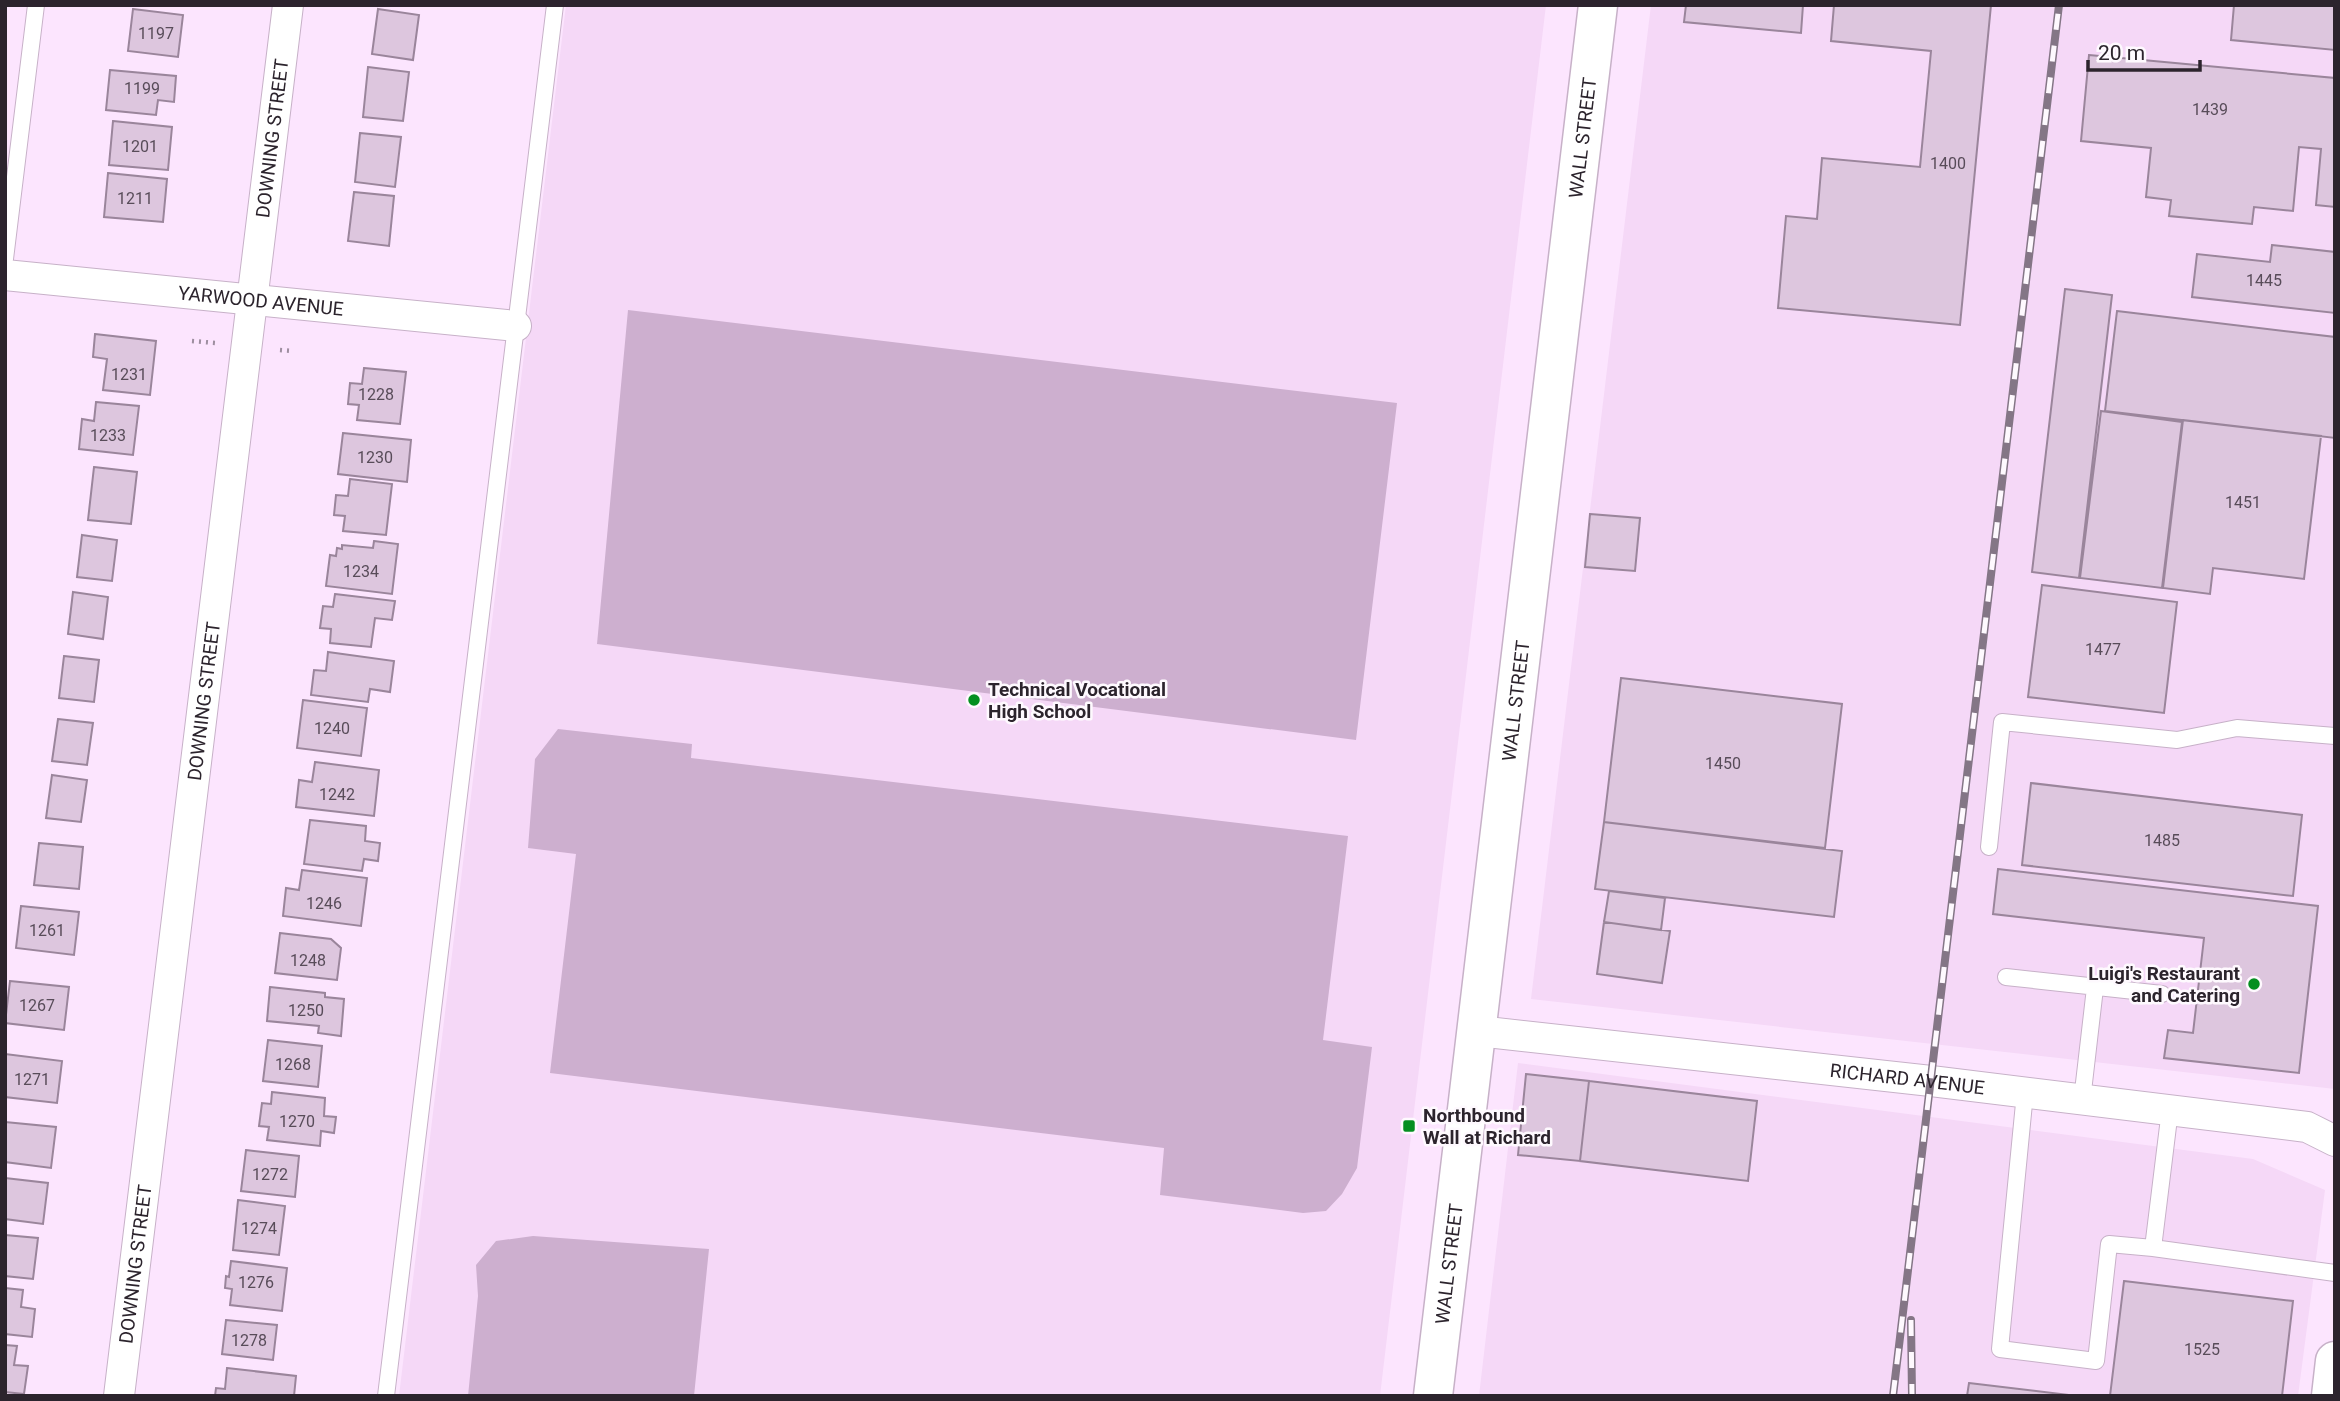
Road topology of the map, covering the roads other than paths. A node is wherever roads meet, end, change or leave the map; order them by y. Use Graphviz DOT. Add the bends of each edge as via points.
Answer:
graph roads {
  1 [pos="36,5"];
  2 [pos="288,5"];
  3 [pos="555,5"];
  4 [pos="1598,5"];
  5 [pos="5,259"];
  6 [pos="5,275"];
  7 [pos="252,301"];
  8 [pos="516,326"];
  9 [pos="2335,736"];
  10 [pos="1989,847"];
  11 [pos="2006,977"];
  12 [pos="2095,988"];
  13 [pos="2162,993"];
  14 [pos="1478,1031"];
  15 [pos="2025,1093"];
  16 [pos="2082,1100"];
  17 [pos="2169,1110"];
  18 [pos="2335,1141"];
  19 [pos="2154,1248"];
  20 [pos="2335,1273"];
  21 [pos="2335,1361"];
  22 [pos="119,1396"];
  23 [pos="386,1396"];
  24 [pos="1433,1396"];
  25 [pos="2331,1396"];
  1 -- 5 [label="lane"];
  2 -- 7 [label="street, DOWNING STREET"];
  3 -- 8 [label="lane"];
  4 -- 14 [label="main road, WALL STREET"];
  6 -- 7 [label="street, YARWOOD AVENUE"];
  7 -- 8 [label="street, YARWOOD AVENUE"];
  7 -- 22 [label="street, DOWNING STREET"];
  8 -- 23 [label="lane"];
  9 -- 10 [label="lane" via="2237,728 2177,740 2002,722"];
  11 -- 12 [label="lane"];
  12 -- 13 [label="lane"];
  12 -- 16 [label="lane"];
  14 -- 15 [label="street, RICHARD AVENUE"];
  14 -- 24 [label="main road, WALL STREET"];
  15 -- 16 [label="street, RICHARD AVENUE"];
  15 -- 19 [label="lane" via="2000,1349 2095,1361 2109,1244"];
  16 -- 17 [label="street, RICHARD AVENUE"];
  17 -- 18 [label="street, RICHARD AVENUE" via="2307,1126"];
  17 -- 19 [label="lane"];
  19 -- 20 [label="lane"];
  21 -- 25 [label="main road"];
}
